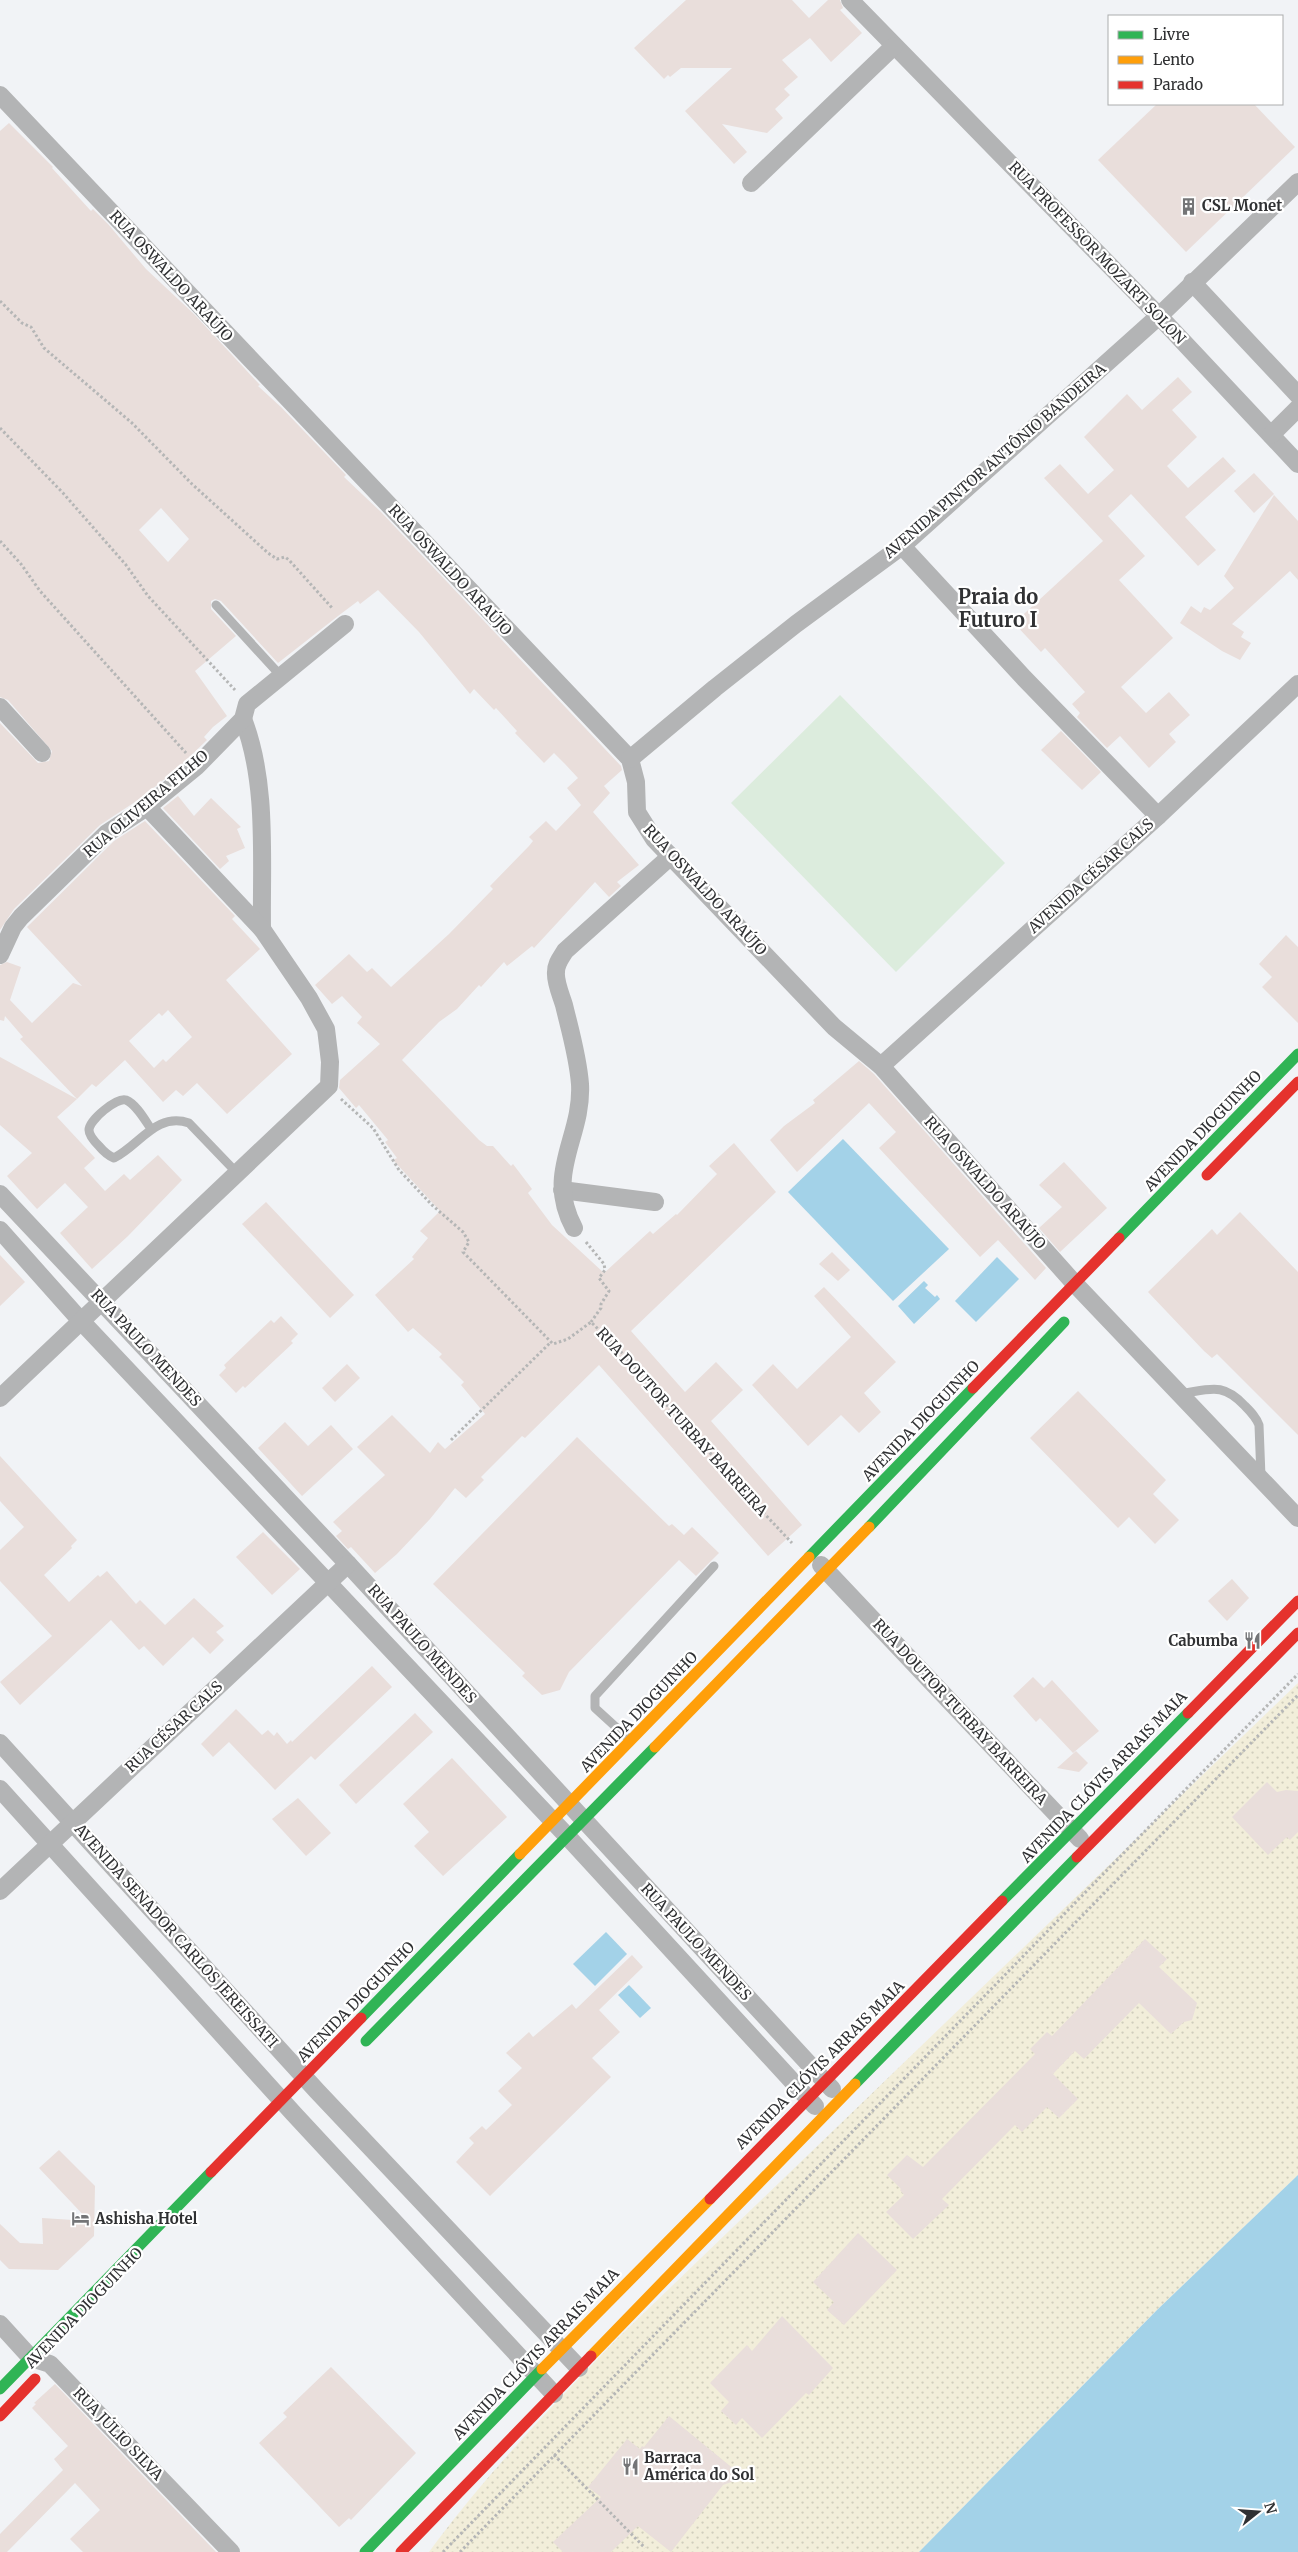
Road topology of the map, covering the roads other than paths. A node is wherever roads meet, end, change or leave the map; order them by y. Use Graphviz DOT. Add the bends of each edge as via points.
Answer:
graph roads {
  1 [pos="850,0"];
  2 [pos="894,46"];
  3 [pos="0,95"];
  4 [pos="1298,182"];
  5 [pos="751,183"];
  6 [pos="1192,282"];
  7 [pos="1159,316"];
  8 [pos="1298,396"];
  9 [pos="1298,408"];
  10 [pos="1271,435"];
  11 [pos="1298,464"];
  12 [pos="902,546"];
  13 [pos="216,605"];
  14 [pos="345,624"];
  15 [pos="280,675"];
  16 [pos="1298,684"];
  17 [pos="0,707"];
  18 [pos="245,711"];
  19 [pos="42,753"];
  20 [pos="630,760"];
  21 [pos="147,807"];
  22 [pos="1158,816"];
  23 [pos="671,856"];
  24 [pos="7,926"];
  25 [pos="262,929"];
  26 [pos="0,955"];
  27 [pos="1298,1054"];
  28 [pos="881,1066"];
  29 [pos="1298,1082"];
  30 [pos="152,1129"];
  31 [pos="237,1173"];
  32 [pos="1196,1186"];
  33 [pos="562,1190"];
  34 [pos="0,1194"];
  35 [pos="655,1202"];
  36 [pos="14,1209"];
  37 [pos="0,1222"];
  38 [pos="574,1228"];
  39 [pos="0,1230"];
  40 [pos="1075,1284"];
  41 [pos="102,1300"];
  42 [pos="1084,1301"];
  43 [pos="81,1321"];
  44 [pos="1179,1394"];
  45 [pos="0,1398"];
  46 [pos="1261,1480"];
  47 [pos="1298,1518"];
  48 [pos="810,1557"];
  49 [pos="348,1564"];
  50 [pos="714,1566"];
  51 [pos="828,1572"];
  52 [pos="329,1583"];
  53 [pos="1298,1601"];
  54 [pos="1298,1633"];
  55 [pos="485,1713"];
  56 [pos="466,1731"];
  57 [pos="0,1743"];
  58 [pos="639,1747"];
  59 [pos="0,1789"];
  60 [pos="569,1804"];
  61 [pos="583,1819"];
  62 [pos="73,1821"];
  63 [pos="553,1821"];
  64 [pos="1072,1832"];
  65 [pos="567,1836"];
  66 [pos="50,1842"];
  67 [pos="1087,1847"];
  68 [pos="0,1891"];
  69 [pos="359,2048"];
  70 [pos="304,2077"];
  71 [pos="824,2081"];
  72 [pos="808,2098"];
  73 [pos="840,2098"];
  74 [pos="282,2099"];
  75 [pos="305,2103"];
  76 [pos="824,2116"];
  77 [pos="0,2324"];
  78 [pos="562,2350"];
  79 [pos="31,2358"];
  80 [pos="54,2360"];
  81 [pos="579,2368"];
  82 [pos="536,2375"];
  83 [pos="0,2389"];
  84 [pos="554,2394"];
  85 [pos="0,2416"];
  86 [pos="231,2552"];
  87 [pos="365,2552"];
  88 [pos="401,2552"];
  1 -- 2 [label="street, RUA PROFESSOR MOZART SOLON"];
  2 -- 5 [label="street"];
  2 -- 7 [label="street, RUA PROFESSOR MOZART SOLON"];
  3 -- 20 [label="street, RUA OSWALDO ARAÚJO"];
  4 -- 6 [label="street, AVENIDA PINTOR ANTÔNIO BANDEIRA"];
  6 -- 7 [label="street, AVENIDA PINTOR ANTÔNIO BANDEIRA"];
  6 -- 8 [label="street"];
  7 -- 10 [label="street, RUA PROFESSOR MOZART SOLON"];
  7 -- 12 [label="street, AVENIDA PINTOR ANTÔNIO BANDEIRA"];
  9 -- 10 [label="street"];
  10 -- 11 [label="street, RUA PROFESSOR MOZART SOLON"];
  12 -- 20 [label="street, AVENIDA PINTOR ANTÔNIO BANDEIRA" via="774,641"];
  12 -- 22 [label="street"];
  13 -- 15 [label="lane"];
  14 -- 15 [label="street, RUA OLIVEIRA FILHO"];
  15 -- 18 [label="street, RUA OLIVEIRA FILHO"];
  16 -- 22 [label="street, AVENIDA CÉSAR CALS"];
  17 -- 19 [label="street"];
  18 -- 21 [label="street, RUA OLIVEIRA FILHO" via="197,766"];
  18 -- 25 [label="street" via="253,744 259,800"];
  20 -- 23 [label="street, RUA OSWALDO ARAÚJO" via="636,782 637,812"];
  21 -- 24 [label="street, RUA OLIVEIRA FILHO" via="107,833"];
  21 -- 25 [label="street"];
  22 -- 28 [label="street, AVENIDA CÉSAR CALS"];
  23 -- 28 [label="street, RUA OSWALDO ARAÚJO" via="834,1027"];
  23 -- 33 [label="street" via="565,951 557,963 555,974 570,1029 580,1085"];
  24 -- 26 [label="street, RUA OLIVEIRA FILHO"];
  25 -- 31 [label="street" via="326,1029 329,1086"];
  27 -- 40 [label="main road, AVENIDA DIOGUINHO"];
  28 -- 40 [label="street, RUA OSWALDO ARAÚJO"];
  29 -- 32 [label="main road"];
  30 -- 30 [label="lane" via="114,1158 107,1156 89,1130 92,1123 116,1101 124,1099"];
  30 -- 31 [label="lane" via="167,1122 180,1120 189,1123"];
  31 -- 41 [label="street"];
  33 -- 35 [label="street"];
  33 -- 38 [label="street" via="566,1213"];
  34 -- 36 [label="street, RUA PAULO MENDES"];
  36 -- 37 [label="street"];
  36 -- 41 [label="street, RUA PAULO MENDES"];
  39 -- 43 [label="street, RUA PAULO MENDES"];
  40 -- 42 [label="street, RUA OSWALDO ARAÚJO"];
  40 -- 48 [label="main road, AVENIDA DIOGUINHO"];
  41 -- 43 [label="street"];
  41 -- 49 [label="street, RUA PAULO MENDES"];
  42 -- 44 [label="street, RUA OSWALDO ARAÚJO"];
  42 -- 51 [label="main road, AVENIDA DIOGUINHO"];
  43 -- 45 [label="street"];
  43 -- 52 [label="street, RUA PAULO MENDES"];
  44 -- 46 [label="street, RUA OSWALDO ARAÚJO"];
  44 -- 46 [label="lane" via="1218,1389 1235,1394 1256,1417 1259,1425"];
  46 -- 47 [label="street, RUA OSWALDO ARAÚJO"];
  48 -- 51 [label="street, RUA DOUTOR TURBAY BARREIRA"];
  48 -- 58 [label="main road, AVENIDA DIOGUINHO"];
  49 -- 52 [label="street, RUA CÉSAR CALS"];
  49 -- 55 [label="street, RUA PAULO MENDES"];
  50 -- 58 [label="lane" via="595,1696 595,1708"];
  51 -- 58 [label="main road, AVENIDA DIOGUINHO"];
  51 -- 64 [label="street, RUA DOUTOR TURBAY BARREIRA"];
  52 -- 56 [label="street, RUA PAULO MENDES"];
  52 -- 62 [label="street, RUA CÉSAR CALS"];
  53 -- 64 [label="main road, AVENIDA CLÓVIS ARRAIS MAIA"];
  54 -- 67 [label="main road"];
  55 -- 56 [label="street"];
  55 -- 60 [label="street, RUA PAULO MENDES"];
  56 -- 63 [label="street, RUA PAULO MENDES"];
  57 -- 62 [label="street, AVENIDA SENADOR CARLOS JEREISSATI"];
  58 -- 60 [label="main road, AVENIDA DIOGUINHO"];
  58 -- 61 [label="main road, AVENIDA DIOGUINHO"];
  59 -- 66 [label="street, AVENIDA SENADOR CARLOS JEREISSATI"];
  60 -- 61 [label="street, RUA PAULO MENDES"];
  60 -- 63 [label="main road, AVENIDA DIOGUINHO"];
  61 -- 65 [label="main road, AVENIDA DIOGUINHO"];
  61 -- 71 [label="street, RUA PAULO MENDES"];
  62 -- 66 [label="street, RUA CÉSAR CALS"];
  62 -- 70 [label="street, AVENIDA SENADOR CARLOS JEREISSATI"];
  63 -- 65 [label="street, RUA PAULO MENDES"];
  63 -- 70 [label="main road, AVENIDA DIOGUINHO"];
  64 -- 67 [label="street, RUA DOUTOR TURBAY BARREIRA"];
  64 -- 71 [label="main road, AVENIDA CLÓVIS ARRAIS MAIA"];
  65 -- 69 [label="main road, AVENIDA DIOGUINHO"];
  65 -- 72 [label="street, RUA PAULO MENDES"];
  66 -- 68 [label="street, RUA CÉSAR CALS"];
  66 -- 74 [label="street, AVENIDA SENADOR CARLOS JEREISSATI"];
  67 -- 73 [label="main road"];
  70 -- 74 [label="main road, AVENIDA DIOGUINHO"];
  70 -- 75 [label="street, AVENIDA SENADOR CARLOS JEREISSATI"];
  71 -- 72 [label="main road, AVENIDA CLÓVIS ARRAIS MAIA"];
  71 -- 73 [label="street, RUA PAULO MENDES"];
  72 -- 76 [label="street, RUA PAULO MENDES"];
  72 -- 78 [label="main road, AVENIDA CLÓVIS ARRAIS MAIA"];
  73 -- 76 [label="main road"];
  74 -- 75 [label="street, AVENIDA SENADOR CARLOS JEREISSATI"];
  74 -- 79 [label="main road, AVENIDA DIOGUINHO"];
  75 -- 78 [label="street, AVENIDA SENADOR CARLOS JEREISSATI"];
  75 -- 82 [label="street, AVENIDA SENADOR CARLOS JEREISSATI"];
  76 -- 81 [label="main road"];
  77 -- 79 [label="street"];
  78 -- 81 [label="street, AVENIDA SENADOR CARLOS JEREISSATI"];
  78 -- 82 [label="main road, AVENIDA CLÓVIS ARRAIS MAIA"];
  79 -- 80 [label="street, RUA JÚLIO SILVA"];
  79 -- 83 [label="main road, AVENIDA DIOGUINHO"];
  80 -- 85 [label="main road, AVENIDA DIOGUINHO"];
  80 -- 86 [label="street, RUA JÚLIO SILVA"];
  81 -- 84 [label="main road"];
  82 -- 84 [label="street, AVENIDA SENADOR CARLOS JEREISSATI"];
  82 -- 87 [label="main road, AVENIDA CLÓVIS ARRAIS MAIA"];
  84 -- 88 [label="main road"];
}
